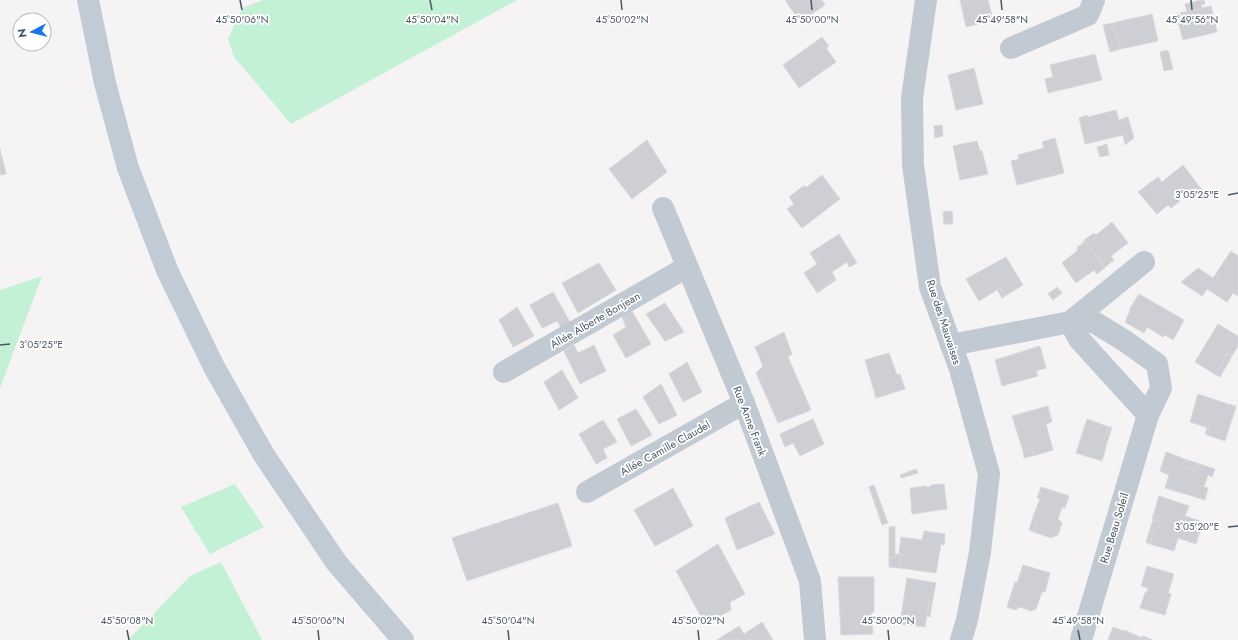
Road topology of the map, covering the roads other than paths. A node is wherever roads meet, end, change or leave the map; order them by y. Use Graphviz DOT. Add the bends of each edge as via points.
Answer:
graph roads {
  1 [pos="88,0"];
  2 [pos="926,0"];
  3 [pos="1094,0"];
  4 [pos="1010,48"];
  5 [pos="663,208"];
  6 [pos="1144,262"];
  7 [pos="687,267"];
  8 [pos="1070,322"];
  9 [pos="951,345"];
  10 [pos="504,372"];
  11 [pos="744,403"];
  12 [pos="1148,415"];
  13 [pos="587,492"];
  14 [pos="403,640"];
  15 [pos="815,640"];
  16 [pos="961,640"];
  17 [pos="1081,640"];
  1 -- 14 [label="main road" via="105,83 128,168 167,270 214,367 264,455 336,562"];
  2 -- 9 [label="street, Rue des Mauvaises" via="912,98 913,165 930,287"];
  3 -- 4 [label="street" via="1088,15"];
  5 -- 7 [label="street, Rue Anne Frank"];
  6 -- 8 [label="street, Rue Beau Soleil"];
  7 -- 10 [label="street, Allée Alberte Bonjean"];
  7 -- 11 [label="street, Rue Anne Frank"];
  8 -- 9 [label="street, Rue Beau Soleil"];
  8 -- 12 [label="street" via="1079,339"];
  8 -- 12 [label="street, Rue Beau Soleil" via="1094,322 1158,364 1161,388"];
  9 -- 16 [label="street, Rue des Mauvaises" via="960,369 988,474 980,552"];
  11 -- 13 [label="street, Allée Camille Claudel"];
  11 -- 15 [label="street, Rue Anne Frank" via="810,582"];
  12 -- 17 [label="street, Rue Beau Soleil"];
}
